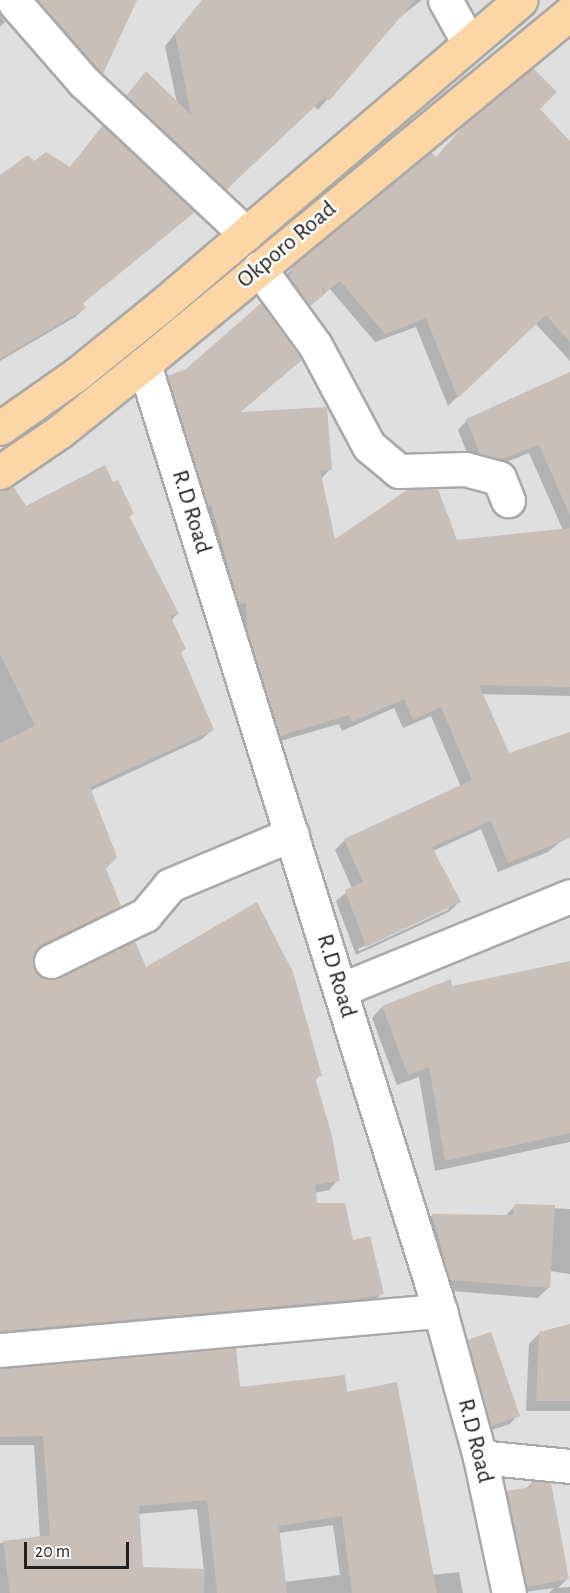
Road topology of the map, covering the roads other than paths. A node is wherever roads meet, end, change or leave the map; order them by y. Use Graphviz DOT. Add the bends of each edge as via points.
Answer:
graph roads {
  1 [pos="445,0"];
  2 [pos="520,0"];
  3 [pos="15,3"];
  4 [pos="570,13"];
  5 [pos="469,42"];
  6 [pos="246,234"];
  7 [pos="259,268"];
  8 [pos="144,364"];
  9 [pos="0,428"];
  10 [pos="0,472"];
  11 [pos="508,500"];
  12 [pos="292,834"];
  13 [pos="570,896"];
  14 [pos="51,961"];
  15 [pos="340,990"];
  16 [pos="440,1311"];
  17 [pos="0,1350"];
  18 [pos="480,1457"];
  19 [pos="570,1466"];
  20 [pos="509,1593"];
  1 -- 5 [label="street"];
  2 -- 5 [label="main road, Okporo Road"];
  3 -- 6 [label="street" via="84,82"];
  4 -- 7 [label="main road, Okporo Road"];
  5 -- 6 [label="main road, Okporo Road"];
  6 -- 9 [label="main road, Okporo Road" via="77,374"];
  7 -- 8 [label="main road, Okporo Road"];
  7 -- 11 [label="street" via="315,345 369,446 399,471 465,469 499,478"];
  8 -- 10 [label="main road, Okporo Road" via="59,432"];
  8 -- 12 [label="street, R.D Road"];
  12 -- 14 [label="street" via="170,885 145,915"];
  12 -- 15 [label="street, R.D Road"];
  13 -- 15 [label="street"];
  15 -- 16 [label="street, R.D Road"];
  16 -- 17 [label="street"];
  16 -- 18 [label="street, R.D Road"];
  18 -- 19 [label="street"];
  18 -- 20 [label="street, R.D Road"];
}
